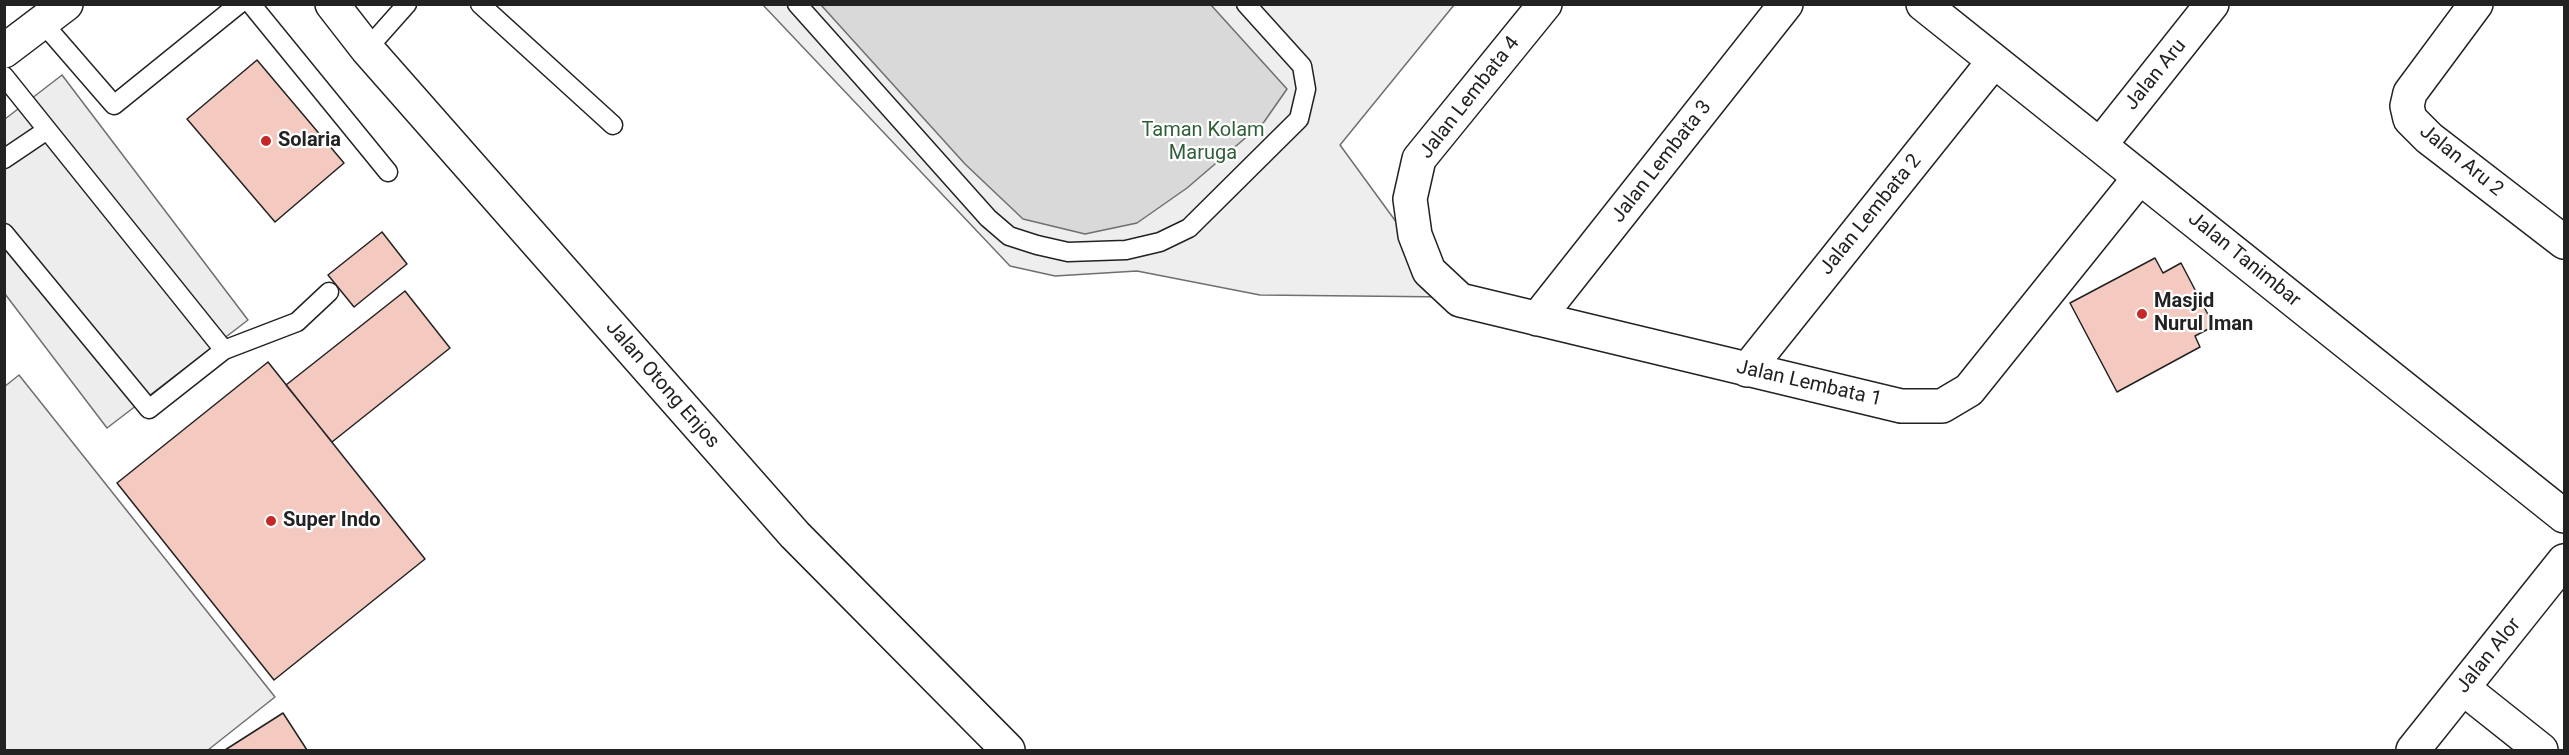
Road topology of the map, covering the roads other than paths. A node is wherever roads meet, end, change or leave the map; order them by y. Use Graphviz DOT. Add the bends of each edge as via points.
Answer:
graph roads {
  1 [pos="239,4"];
  2 [pos="251,4"];
  3 [pos="332,4"];
  4 [pos="406,4"];
  5 [pos="480,4"];
  6 [pos="797,4"];
  7 [pos="1246,4"];
  8 [pos="1545,4"];
  9 [pos="1786,4"];
  10 [pos="2212,4"];
  11 [pos="2476,4"];
  12 [pos="1929,6"];
  13 [pos="54,13"];
  14 [pos="367,49"];
  15 [pos="4,51"];
  16 [pos="1994,61"];
  17 [pos="4,76"];
  18 [pos="613,125"];
  19 [pos="46,130"];
  20 [pos="2100,145"];
  21 [pos="4,159"];
  22 [pos="388,172"];
  23 [pos="2140,177"];
  24 [pos="4,233"];
  25 [pos="1415,235"];
  26 [pos="2565,242"];
  27 [pos="329,292"];
  28 [pos="1537,319"];
  29 [pos="224,350"];
  30 [pos="1747,370"];
  31 [pos="2559,500"];
  32 [pos="2565,561"];
  33 [pos="2463,688"];
  34 [pos="1008,750"];
  35 [pos="2413,750"];
  36 [pos="2541,750"];
  1 -- 13 [label="lane" via="114,105"];
  2 -- 22 [label="lane"];
  3 -- 14 [label="street, Jalan Otong Enjos"];
  4 -- 14 [label="lane"];
  5 -- 18 [label="lane"];
  6 -- 7 [label="lane" via="988,218 1009,236 1068,252 1126,250 1160,242 1189,228 1299,119 1306,89 1302,66"];
  8 -- 25 [label="street, Jalan Lembata 4" via="1419,159 1410,199"];
  9 -- 28 [label="street, Jalan Lembata 3"];
  10 -- 20 [label="street, Jalan Aru"];
  11 -- 26 [label="street, Jalan Aru 2" via="2410,93 2410,119 2429,138"];
  12 -- 16 [label="street, Jalan Tanimbar"];
  13 -- 15 [label="street"];
  14 -- 34 [label="street, Jalan Otong Enjos" via="795,535"];
  16 -- 20 [label="street, Jalan Tanimbar"];
  16 -- 30 [label="street, Jalan Lembata 2"];
  17 -- 19 [label="lane"];
  19 -- 21 [label="lane"];
  19 -- 29 [label="lane"];
  20 -- 23 [label="street, Jalan Tanimbar"];
  23 -- 30 [label="street, Jalan Lembata 1" via="1969,390 1942,406 1901,406"];
  23 -- 31 [label="street, Jalan Tanimbar"];
  24 -- 29 [label="lane" via="149,409"];
  25 -- 28 [label="street, Jalan Lembata 1" via="1429,271 1460,300"];
  27 -- 29 [label="lane" via="297,322"];
  28 -- 30 [label="street, Jalan Lembata 1"];
  32 -- 33 [label="street, Jalan Alor"];
  33 -- 35 [label="street, Jalan Alor"];
  33 -- 36 [label="street"];
}
